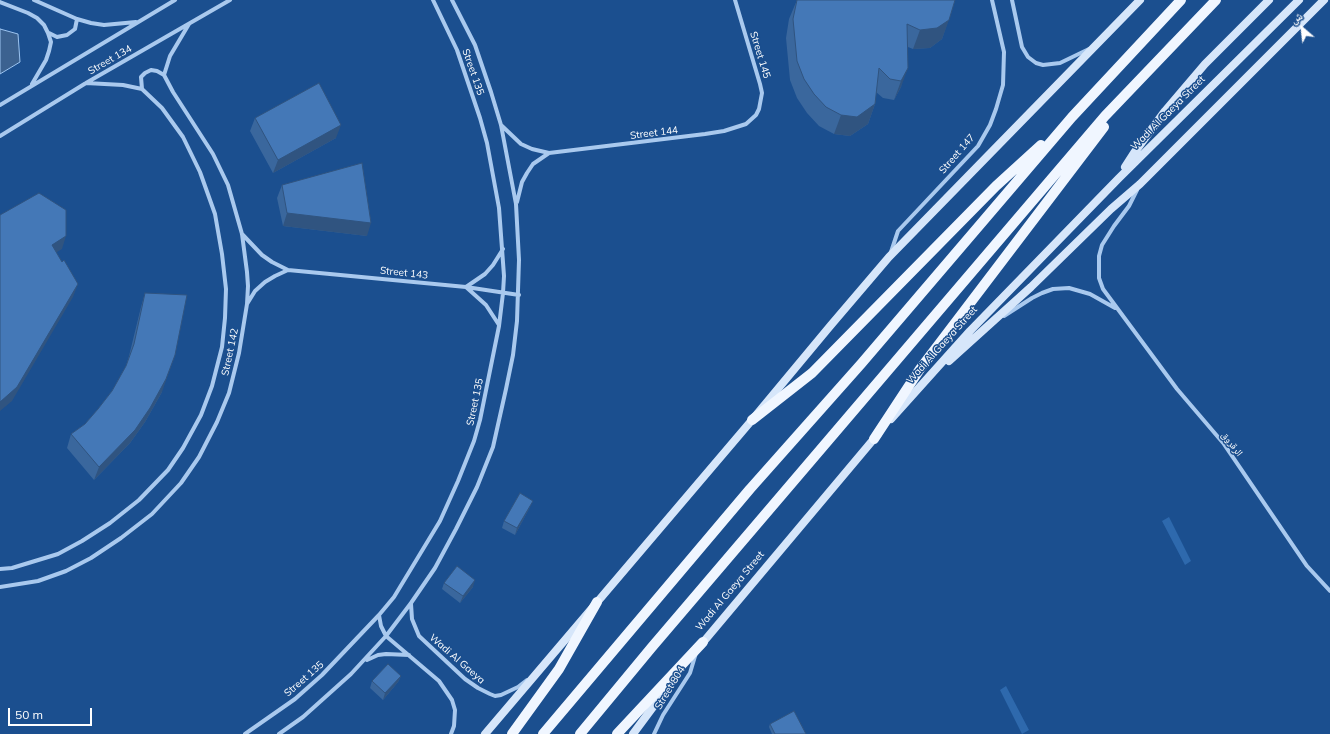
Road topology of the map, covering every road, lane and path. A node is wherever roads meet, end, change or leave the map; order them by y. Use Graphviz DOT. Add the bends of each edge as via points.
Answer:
graph roads {
  1 [pos="34,0"];
  2 [pos="175,0"];
  3 [pos="230,0"];
  4 [pos="433,0"];
  5 [pos="452,0"];
  6 [pos="735,0"];
  7 [pos="992,0"];
  8 [pos="1012,0"];
  9 [pos="1140,0"];
  10 [pos="1181,0"];
  11 [pos="1216,0"];
  12 [pos="1269,0"];
  13 [pos="1299,0"];
  14 [pos="1324,0"];
  15 [pos="0,2"];
  16 [pos="77,19"];
  17 [pos="138,22"];
  18 [pos="189,24"];
  19 [pos="48,33"];
  20 [pos="1095,46"];
  21 [pos="164,75"];
  22 [pos="1141,79"];
  23 [pos="86,83"];
  24 [pos="31,86"];
  25 [pos="142,89"];
  26 [pos="0,105"];
  27 [pos="756,115"];
  28 [pos="1072,117"];
  29 [pos="501,125"];
  30 [pos="0,136"];
  31 [pos="549,153"];
  32 [pos="1119,178"];
  33 [pos="1140,184"];
  34 [pos="516,204"];
  35 [pos="242,234"];
  36 [pos="503,248"];
  37 [pos="889,257"];
  38 [pos="288,270"];
  39 [pos="466,287"];
  40 [pos="503,293"];
  41 [pos="519,295"];
  42 [pos="247,304"];
  43 [pos="1117,310"];
  44 [pos="989,325"];
  45 [pos="499,326"];
  46 [pos="921,385"];
  47 [pos="752,420"];
  48 [pos="874,439"];
  49 [pos="0,569"];
  50 [pos="0,587"];
  51 [pos="1330,591"];
  52 [pos="597,602"];
  53 [pos="411,603"];
  54 [pos="379,615"];
  55 [pos="386,636"];
  56 [pos="701,645"];
  57 [pos="409,655"];
  58 [pos="363,662"];
  59 [pos="536,672"];
  60 [pos="245,734"];
  61 [pos="279,734"];
  62 [pos="451,734"];
  63 [pos="485,734"];
  64 [pos="512,734"];
  65 [pos="543,734"];
  66 [pos="580,734"];
  67 [pos="617,734"];
  68 [pos="633,734"];
  69 [pos="654,734"];
  1 -- 16 [label="street"];
  2 -- 17 [label="street, Street 134"];
  3 -- 18 [label="street, Street 134"];
  4 -- 36 [label="street, Street 135" via="457,50 480,118 499,208"];
  5 -- 29 [label="street, Street 135" via="475,45"];
  6 -- 27 [label="street, Street 145" via="762,93"];
  7 -- 37 [label="street, Street 147" via="1004,52 1003,85 990,125 978,146 898,230"];
  8 -- 20 [label="street" via="1022,46 1028,57 1036,63 1060,63"];
  9 -- 20 [label="street"];
  10 -- 28 [label="main road"];
  11 -- 22 [label="main road"];
  12 -- 32 [label="street" via="1205,64 1165,111"];
  13 -- 32 [label="street, Wadi Al Gaeya Street"];
  14 -- 33 [label="street"];
  15 -- 19 [label="street" via="37,18"];
  16 -- 17 [label="street" via="104,25"];
  16 -- 19 [label="street" via="74,29 67,35 57,37"];
  17 -- 24 [label="street, Street 134"];
  18 -- 21 [label="street" via="170,56"];
  18 -- 23 [label="street, Street 134"];
  19 -- 24 [label="street" via="51,42 49,51"];
  20 -- 37 [label="street"];
  21 -- 25 [label="street" via="151,70 145,72 141,77"];
  21 -- 35 [label="street, Street 142" via="213,154 228,185"];
  22 -- 48 [label="main road" via="920,369"];
  22 -- 66 [label="main road" via="1100,122"];
  23 -- 25 [label="street"];
  23 -- 30 [label="street, Street 134"];
  24 -- 26 [label="street, Street 134"];
  25 -- 49 [label="street, Street 142" via="162,108 183,137 200,172 215,214 226,289 222,347 212,386 201,415 183,448 168,470 139,500 110,523 58,554 25,565"];
  27 -- 31 [label="street, Street 144" via="746,124 718,132"];
  28 -- 47 [label="main road" via="996,186 812,373"];
  28 -- 65 [label="main road"];
  29 -- 31 [label="street, Street 144" via="521,144"];
  29 -- 34 [label="street, Street 135"];
  31 -- 34 [label="street, Street 144" via="533,164 527,173"];
  32 -- 46 [label="street, Wadi Al Gaeya Street"];
  33 -- 43 [label="street, الرقروق" via="1129,206 1102,245 1099,256 1099,278"];
  33 -- 44 [label="street"];
  34 -- 41 [label="street, Street 135"];
  35 -- 38 [label="street, Street 143" via="272,262"];
  35 -- 42 [label="street, Street 142" via="248,286"];
  36 -- 39 [label="street" via="486,274"];
  36 -- 40 [label="street, Street 135"];
  37 -- 47 [label="street"];
  38 -- 39 [label="street, Street 143"];
  38 -- 42 [label="street" via="265,282 255,291"];
  39 -- 40 [label="street, Street 143"];
  39 -- 45 [label="street" via="486,305"];
  40 -- 41 [label="street, Street 143"];
  40 -- 45 [label="street, Street 135"];
  41 -- 53 [label="street, Street 135" via="513,355 493,447 456,529 435,568"];
  42 -- 50 [label="street, Street 142" via="229,393 218,422 181,483 152,514 90,558 66,571 38,581"];
  43 -- 44 [label="street, الرقروق" via="1090,294 1069,288 1053,289 1032,298"];
  43 -- 51 [label="street, الرقروق" via="1177,389 1224,444 1307,566"];
  44 -- 46 [label="street"];
  45 -- 54 [label="street, Street 135" via="480,420 458,481 440,521 394,597"];
  46 -- 48 [label="street, Wadi Al Gaeya Street"];
  47 -- 52 [label="street"];
  48 -- 56 [label="street, Wadi Al Gaeya Street"];
  52 -- 59 [label="street"];
  52 -- 64 [label="main road" via="559,669"];
  53 -- 55 [label="street, Street 135"];
  53 -- 59 [label="street, Wadi Al Gaeya" via="412,619 419,636 465,679 484,692 496,696 506,693"];
  54 -- 55 [label="street"];
  54 -- 60 [label="street, Street 135" via="322,675 295,699"];
  55 -- 57 [label="street"];
  55 -- 58 [label="street, Street 135"];
  56 -- 67 [label="main road"];
  56 -- 68 [label="street, Wadi Al Gaeya Street"];
  56 -- 69 [label="street, Street 804" via="690,674 663,715"];
  57 -- 58 [label="street" via="378,655"];
  57 -- 62 [label="street" via="439,681 452,700 455,710"];
  58 -- 61 [label="street, Street 135" via="303,717"];
  59 -- 63 [label="street"];
}
